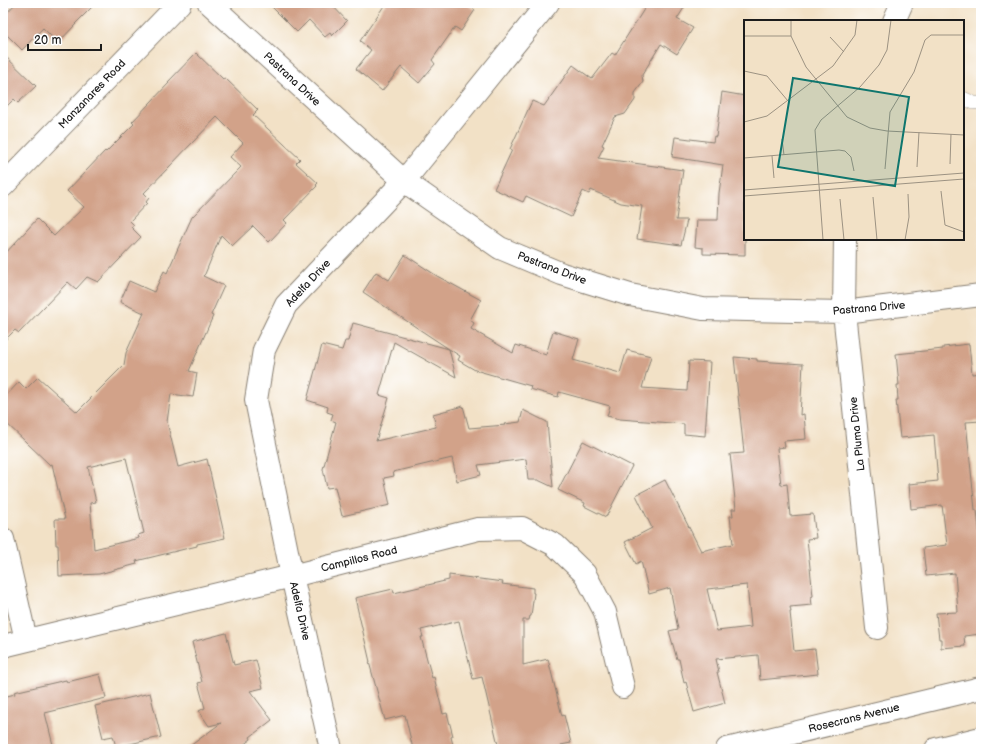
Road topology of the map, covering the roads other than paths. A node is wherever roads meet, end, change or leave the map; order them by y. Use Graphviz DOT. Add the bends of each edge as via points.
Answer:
graph roads {
  1 [pos="180,3"];
  2 [pos="209,3"];
  3 [pos="548,3"];
  4 [pos="902,3"];
  5 [pos="894,20"];
  6 [pos="964,98"];
  7 [pos="981,103"];
  8 [pos="404,181"];
  9 [pos="3,186"];
  10 [pos="845,240"];
  11 [pos="981,295"];
  12 [pos="844,312"];
  13 [pos="3,539"];
  14 [pos="292,576"];
  15 [pos="877,628"];
  16 [pos="26,640"];
  17 [pos="3,646"];
  18 [pos="623,687"];
  19 [pos="981,688"];
  20 [pos="981,738"];
  21 [pos="331,749"];
  22 [pos="728,749"];
  23 [pos="936,749"];
  1 -- 9 [label="street, Manzanares Road"];
  2 -- 8 [label="street, Pastrana Drive"];
  3 -- 8 [label="street, Adelfa Drive"];
  4 -- 5 [label="street"];
  6 -- 7 [label="lane"];
  8 -- 12 [label="street, Pastrana Drive" via="500,248 562,274 630,295 703,309"];
  8 -- 14 [label="street, Adelfa Drive" via="286,305 264,350 256,400"];
  10 -- 12 [label="street, La Pluma Drive"];
  11 -- 12 [label="street, Pastrana Drive"];
  12 -- 15 [label="street, La Pluma Drive"];
  13 -- 16 [label="street"];
  14 -- 16 [label="street, Campillos Road"];
  14 -- 18 [label="street, Campillos Road" via="478,529 522,528 555,545 585,574 605,612"];
  14 -- 21 [label="street, Adelfa Drive"];
  16 -- 17 [label="street, Campillos Road"];
  19 -- 22 [label="street, Rosecrans Avenue"];
  20 -- 23 [label="street"];
}
